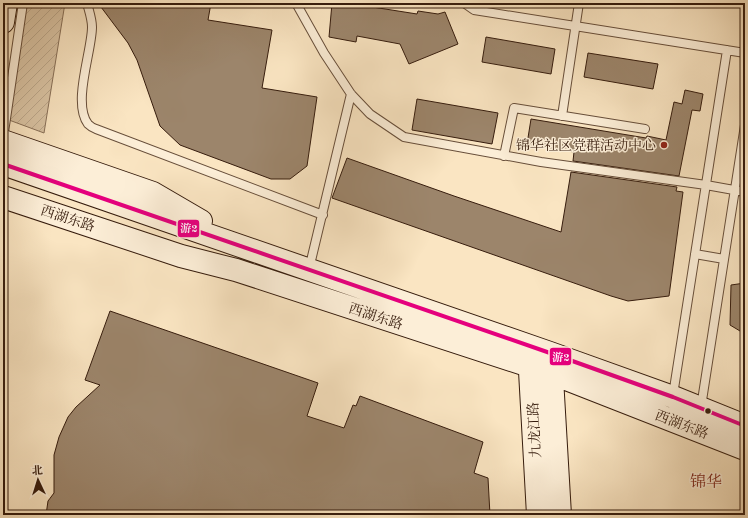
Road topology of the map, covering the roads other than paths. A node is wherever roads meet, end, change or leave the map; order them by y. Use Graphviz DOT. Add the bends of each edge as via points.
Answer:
graph roads {
  1 [pos="6,3"];
  2 [pos="22,3"];
  3 [pos="87,3"];
  4 [pos="296,3"];
  5 [pos="464,3"];
  6 [pos="579,3"];
  7 [pos="3,22"];
  8 [pos="576,26"];
  9 [pos="727,50"];
  10 [pos="745,53"];
  11 [pos="351,94"];
  12 [pos="562,116"];
  13 [pos="745,125"];
  14 [pos="645,130"];
  15 [pos="3,140"];
  16 [pos="504,156"];
  17 [pos="3,164"];
  18 [pos="706,185"];
  19 [pos="735,190"];
  20 [pos="745,192"];
  21 [pos="3,197"];
  22 [pos="323,215"];
  23 [pos="255,251"];
  24 [pos="695,254"];
  25 [pos="724,259"];
  26 [pos="309,270"];
  27 [pos="529,356"];
  28 [pos="551,363"];
  29 [pos="671,408"];
  30 [pos="699,419"];
  31 [pos="745,426"];
  32 [pos="745,449"];
  33 [pos="538,515"];
  34 [pos="560,515"];
  1 -- 7 [label="main road"];
  2 -- 15 [label="lane"];
  3 -- 22 [label="lane" via="92,28 83,84 83,104 84,116 89,125"];
  4 -- 11 [label="lane"];
  5 -- 8 [label="lane" via="474,10"];
  6 -- 8 [label="lane"];
  8 -- 9 [label="lane"];
  8 -- 12 [label="lane"];
  9 -- 10 [label="lane"];
  9 -- 18 [label="lane"];
  11 -- 16 [label="lane" via="370,114 404,137"];
  11 -- 22 [label="lane"];
  12 -- 14 [label="lane"];
  12 -- 16 [label="lane" via="514,108"];
  13 -- 19 [label="lane"];
  15 -- 23 [label="main road" via="153,194"];
  16 -- 18 [label="lane"];
  17 -- 23 [label="main road, 西湖东路"];
  18 -- 19 [label="lane"];
  18 -- 24 [label="lane"];
  19 -- 20 [label="lane"];
  19 -- 25 [label="lane"];
  21 -- 27 [label="main road, 西湖东路" via="181,256"];
  22 -- 26 [label="lane"];
  23 -- 26 [label="main road, 西湖东路"];
  24 -- 25 [label="lane"];
  24 -- 29 [label="lane"];
  25 -- 30 [label="lane"];
  26 -- 27 [label="main road, 西湖东路"];
  27 -- 28 [label="main road, 西湖东路"];
  27 -- 33 [label="main road, 九龙江路"];
  28 -- 29 [label="main road, 西湖东路"];
  28 -- 34 [label="main road, 九龙江路"];
  29 -- 30 [label="main road, 西湖东路"];
  30 -- 31 [label="main road, 西湖东路"];
  30 -- 32 [label="main road, 西湖东路"];
}
